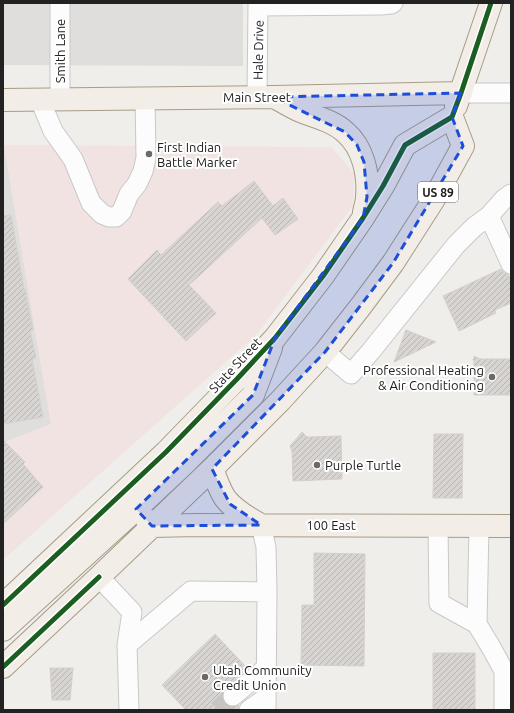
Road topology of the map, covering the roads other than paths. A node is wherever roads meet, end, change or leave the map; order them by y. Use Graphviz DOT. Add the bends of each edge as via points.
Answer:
graph roads {
  1 [pos="60,3"];
  2 [pos="393,3"];
  3 [pos="491,3"];
  4 [pos="258,4"];
  5 [pos="461,94"];
  6 [pos="511,94"];
  7 [pos="265,97"];
  8 [pos="145,98"];
  9 [pos="3,100"];
  10 [pos="50,100"];
  11 [pos="452,117"];
  12 [pos="511,194"];
  13 [pos="489,216"];
  14 [pos="363,218"];
  15 [pos="511,264"];
  16 [pos="276,338"];
  17 [pos="325,352"];
  18 [pos="212,468"];
  19 [pos="136,509"];
  20 [pos="260,525"];
  21 [pos="438,525"];
  22 [pos="152,526"];
  23 [pos="479,526"];
  24 [pos="511,526"];
  25 [pos="98,578"];
  26 [pos="267,592"];
  27 [pos="3,605"];
  28 [pos="477,624"];
  29 [pos="3,630"];
  30 [pos="127,645"];
  31 [pos="3,666"];
  32 [pos="266,689"];
  33 [pos="240,703"];
  34 [pos="129,710"];
  35 [pos="504,710"];
  1 -- 10 [label="street, Smith Lane"];
  2 -- 4 [label="street"];
  3 -- 5 [label="main road"];
  4 -- 7 [label="street, Hale Drive"];
  5 -- 6 [label="street, Main Street"];
  5 -- 7 [label="main road, Main Street"];
  5 -- 11 [label="main road"];
  7 -- 8 [label="main road, Main Street"];
  7 -- 14 [label="main road" via="330,122 346,132 357,145 367,178"];
  8 -- 10 [label="main road, Main Street"];
  8 -- 10 [label="street" via="146,158 143,171 122,211 116,217 102,214 92,203 72,159 53,131"];
  9 -- 10 [label="main road, Main Street"];
  11 -- 14 [label="main road, State Street" via="405,145"];
  11 -- 17 [label="main road, US 89" via="463,146 434,199 394,262"];
  12 -- 13 [label="street"];
  13 -- 15 [label="street"];
  13 -- 17 [label="street" via="474,226 456,246 351,374"];
  14 -- 16 [label="main road, State Street" via="324,276"];
  16 -- 19 [label="main road" via="254,395"];
  16 -- 27 [label="main road, State Street" via="166,452"];
  17 -- 18 [label="main road"];
  18 -- 20 [label="main road" via="230,504"];
  18 -- 22 [label="main road"];
  19 -- 22 [label="main road"];
  19 -- 29 [label="main road"];
  20 -- 21 [label="main road, 100 East"];
  20 -- 22 [label="main road, 100 East"];
  20 -- 26 [label="street" via="266,547"];
  21 -- 23 [label="main road, 100 East"];
  21 -- 28 [label="street" via="439,603"];
  22 -- 25 [label="main road"];
  23 -- 24 [label="main road, 100 East"];
  23 -- 28 [label="street"];
  25 -- 30 [label="street" via="132,612"];
  25 -- 31 [label="main road"];
  26 -- 30 [label="street" via="190,591"];
  26 -- 32 [label="street"];
  28 -- 35 [label="street" via="504,672"];
  30 -- 34 [label="street"];
  32 -- 33 [label="street"];
  32 -- 33 [label="street"];
}
